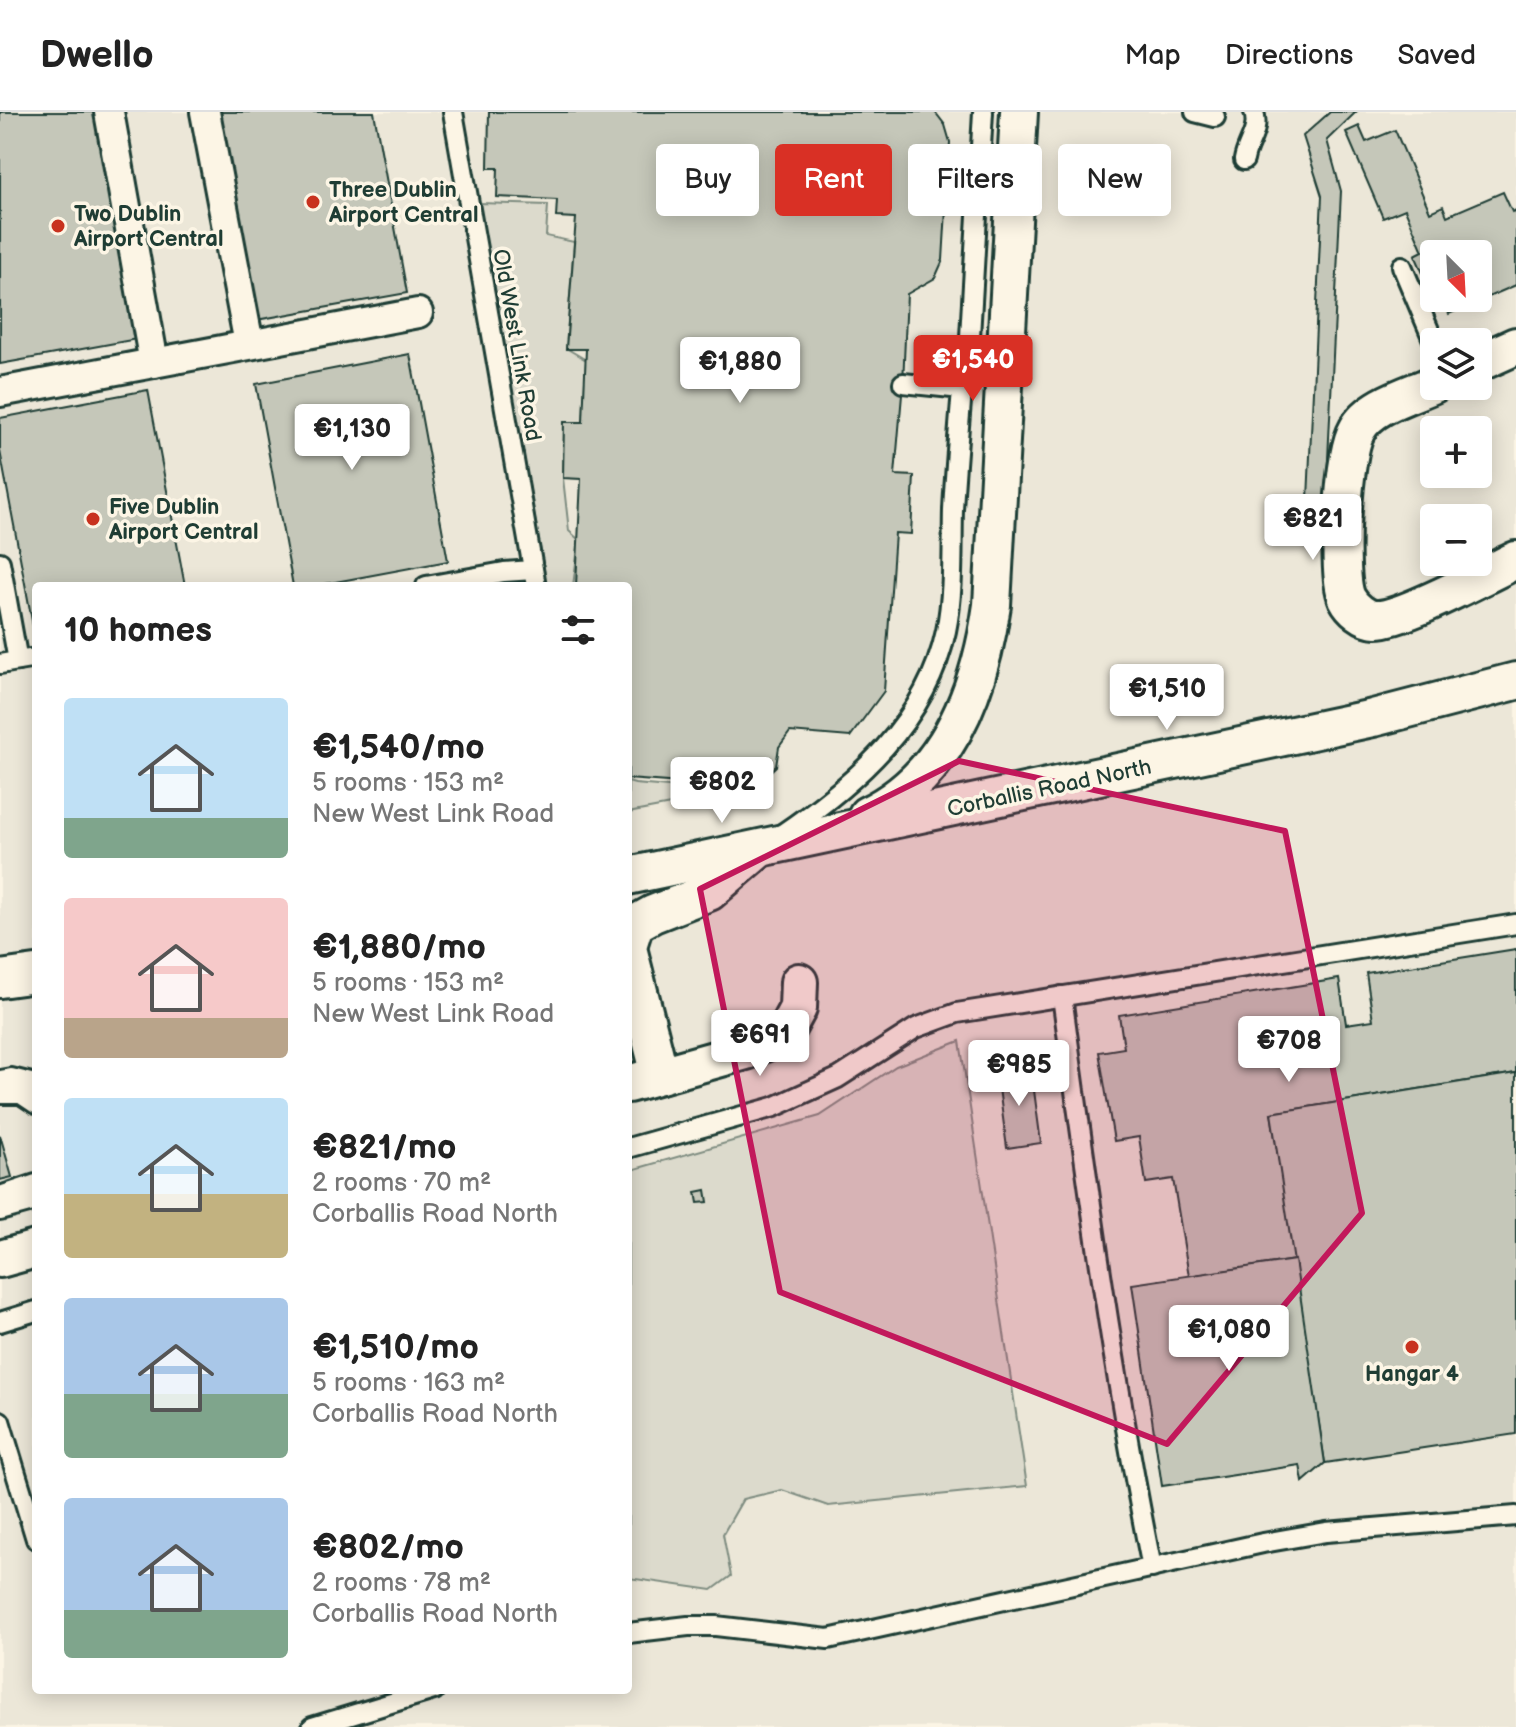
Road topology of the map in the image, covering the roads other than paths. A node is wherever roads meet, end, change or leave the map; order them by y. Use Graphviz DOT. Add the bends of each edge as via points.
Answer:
graph roads {
  1 [pos="109,112"];
  2 [pos="205,112"];
  3 [pos="453,112"];
  4 [pos="983,112"];
  5 [pos="1195,112"];
  6 [pos="1254,112"];
  7 [pos="1215,117"];
  8 [pos="1025,119"];
  9 [pos="1244,160"];
  10 [pos="1402,266"];
  11 [pos="418,313"];
  12 [pos="1428,328"];
  13 [pos="249,344"];
  14 [pos="1516,346"];
  15 [pos="1492,357"];
  16 [pos="154,363"];
  17 [pos="903,383"];
  18 [pos="962,389"];
  19 [pos="1420,390"];
  20 [pos="0,392"];
  21 [pos="1516,560"];
  22 [pos="0,562"];
  23 [pos="534,578"];
  24 [pos="448,582"];
  25 [pos="18,661"];
  26 [pos="1516,681"];
  27 [pos="828,831"];
  28 [pos="762,847"];
  29 [pos="632,875"];
  30 [pos="1516,924"];
  31 [pos="632,934"];
  32 [pos="632,980"];
  33 [pos="799,982"];
  34 [pos="1062,996"];
  35 [pos="644,1079"];
  36 [pos="0,1080"];
  37 [pos="32,1083"];
  38 [pos="0,1094"];
  39 [pos="32,1101"];
  40 [pos="632,1147"];
  41 [pos="32,1185"];
  42 [pos="0,1196"];
  43 [pos="32,1202"];
  44 [pos="0,1211"];
  45 [pos="32,1250"];
  46 [pos="0,1259"];
  47 [pos="32,1312"];
  48 [pos="0,1322"];
  49 [pos="0,1421"];
  50 [pos="1516,1516"];
  51 [pos="32,1526"];
  52 [pos="1152,1568"];
  53 [pos="632,1633"];
  54 [pos="421,1694"];
  55 [pos="312,1727"];
  1 -- 16 [label="street"];
  2 -- 13 [label="street"];
  3 -- 23 [label="lane, Old West Link Road"];
  4 -- 18 [label="lane" via="968,371"];
  5 -- 7 [label="lane"];
  6 -- 9 [label="lane" via="1255,132"];
  8 -- 27 [label="street" via="986,643 961,720 920,778 895,800"];
  10 -- 12 [label="lane"];
  11 -- 13 [label="street"];
  13 -- 16 [label="street"];
  14 -- 15 [label="street"];
  16 -- 20 [label="street"];
  17 -- 18 [label="lane"];
  18 -- 28 [label="lane" via="950,599 935,667 881,753 836,796"];
  19 -- 21 [label="street" via="1377,410 1358,427 1348,448 1342,581 1348,600 1374,619 1399,614"];
  22 -- 25 [label="lane"];
  23 -- 24 [label="lane" via="504,572"];
  26 -- 27 [label="street, Corballis Road North" via="1373,718"];
  27 -- 28 [label="street, Corballis Road North"];
  28 -- 29 [label="street, Corballis Road North"];
  28 -- 31 [label="street" via="709,892 653,914 635,924"];
  30 -- 34 [label="lane"];
  32 -- 35 [label="street"];
  33 -- 35 [label="street" via="798,1008 784,1034 746,1051"];
  34 -- 40 [label="lane" via="957,1013 916,1028 838,1078 774,1107"];
  34 -- 52 [label="lane" via="1101,1283"];
  36 -- 37 [label="lane"];
  38 -- 39 [label="lane" via="21,1094"];
  41 -- 42 [label="lane"];
  43 -- 44 [label="lane"];
  45 -- 46 [label="street"];
  47 -- 48 [label="lane"];
  49 -- 51 [label="lane"];
  50 -- 52 [label="lane" via="1326,1532"];
  52 -- 53 [label="lane" via="828,1639 716,1626"];
  54 -- 55 [label="lane"];
}
